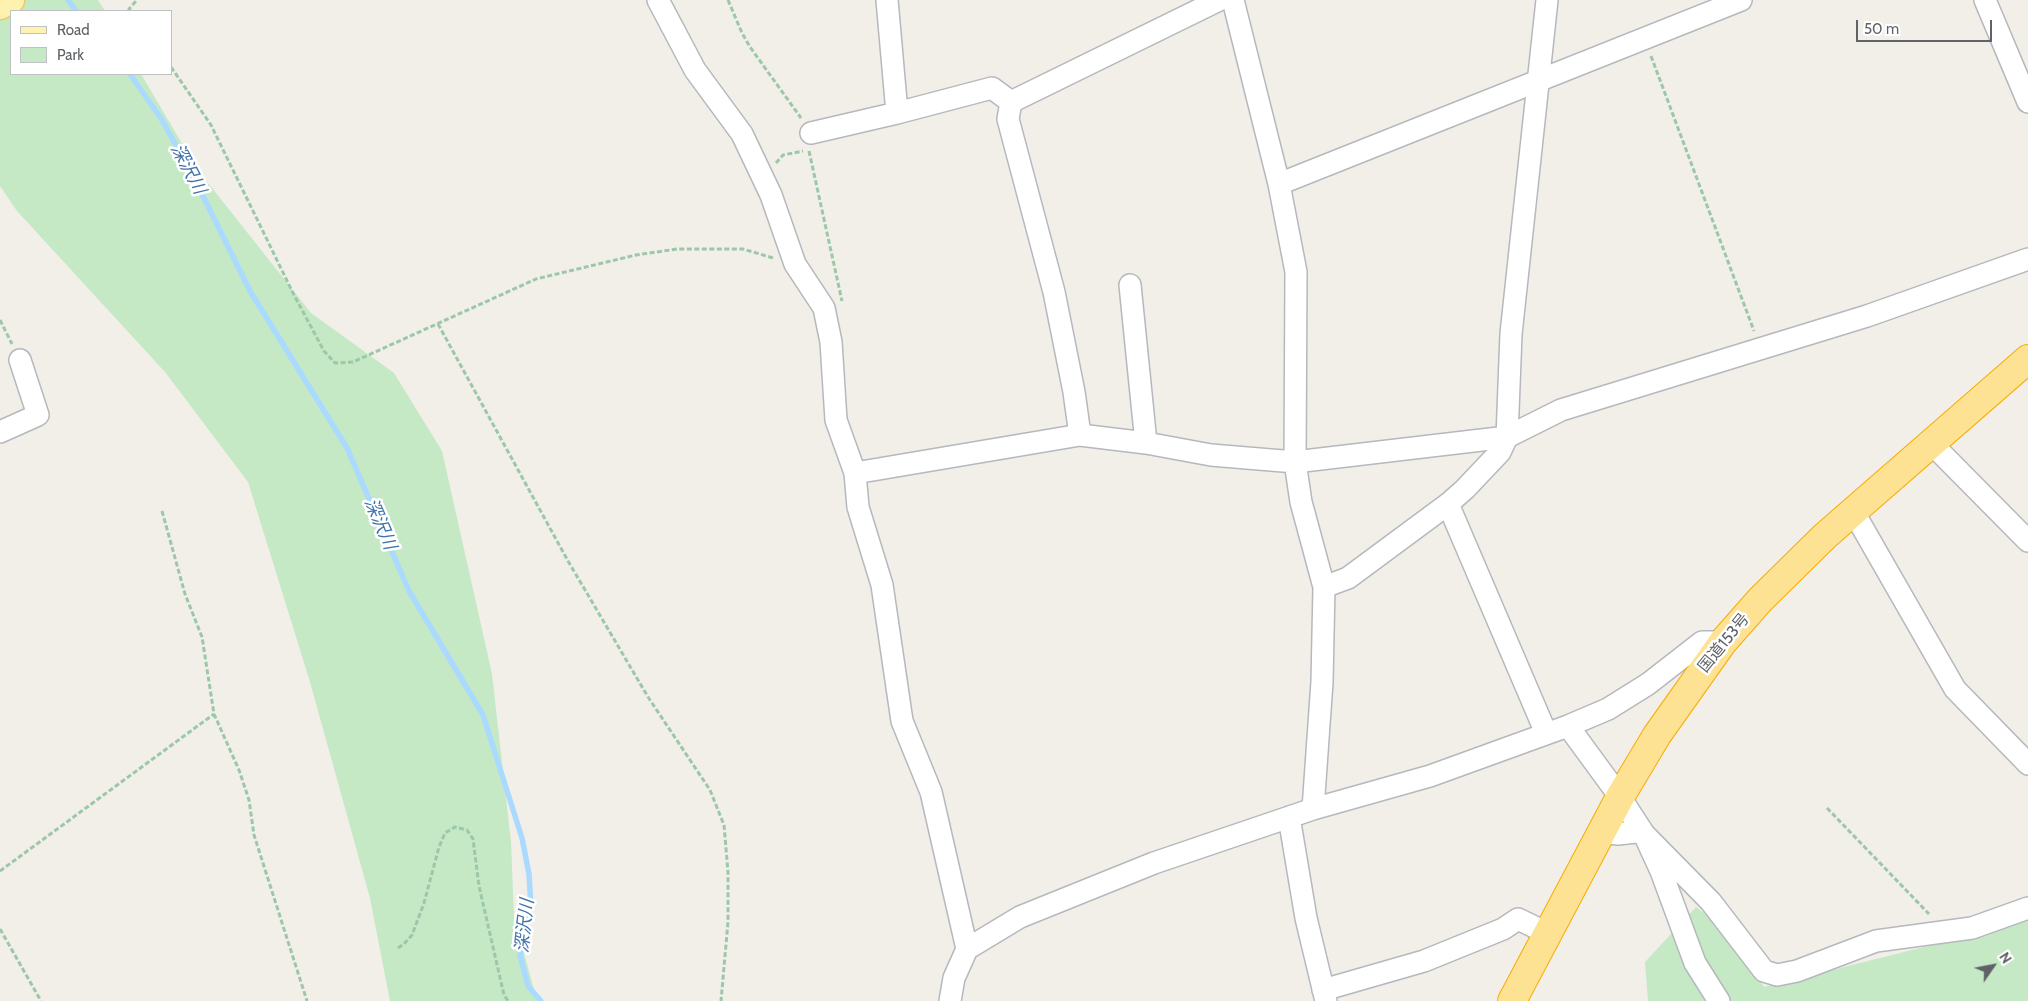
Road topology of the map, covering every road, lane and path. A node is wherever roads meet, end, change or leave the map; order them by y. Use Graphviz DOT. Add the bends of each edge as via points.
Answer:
graph roads {
  1 [pos="11,0"];
  2 [pos="138,0"];
  3 [pos="658,0"];
  4 [pos="728,0"];
  5 [pos="886,0"];
  6 [pos="1219,0"];
  7 [pos="1233,0"];
  8 [pos="1547,0"];
  9 [pos="1741,0"];
  10 [pos="1984,0"];
  11 [pos="0,6"];
  12 [pos="130,10"];
  13 [pos="1645,39"];
  14 [pos="172,69"];
  15 [pos="1538,80"];
  16 [pos="1011,102"];
  17 [pos="2028,102"];
  18 [pos="897,113"];
  19 [pos="811,133"];
  20 [pos="1279,184"];
  21 [pos="2028,259"];
  22 [pos="795,264"];
  23 [pos="1130,285"];
  24 [pos="842,305"];
  25 [pos="0,320"];
  26 [pos="438,324"];
  27 [pos="1760,348"];
  28 [pos="2028,359"];
  29 [pos="20,360"];
  30 [pos="0,432"];
  31 [pos="1080,435"];
  32 [pos="1507,437"];
  33 [pos="1146,443"];
  34 [pos="1931,443"];
  35 [pos="1295,462"];
  36 [pos="856,473"];
  37 [pos="1448,504"];
  38 [pos="162,511"];
  39 [pos="1853,511"];
  40 [pos="2028,541"];
  41 [pos="1324,588"];
  42 [pos="1723,642"];
  43 [pos="214,714"];
  44 [pos="1568,726"];
  45 [pos="1546,734"];
  46 [pos="2028,764"];
  47 [pos="1620,797"];
  48 [pos="1827,808"];
  49 [pos="1313,809"];
  50 [pos="1289,817"];
  51 [pos="1601,832"];
  52 [pos="1644,834"];
  53 [pos="0,871"];
  54 [pos="2028,908"];
  55 [pos="0,929"];
  56 [pos="1946,931"];
  57 [pos="1547,933"];
  58 [pos="398,948"];
  59 [pos="967,949"];
  60 [pos="1324,998"];
  61 [pos="41,1001"];
  62 [pos="307,1001"];
  63 [pos="508,1001"];
  64 [pos="721,1001"];
  65 [pos="950,1001"];
  66 [pos="1512,1001"];
  67 [pos="1719,1001"];
  1 -- 11 [label="main road"];
  2 -- 12 [label="path"];
  3 -- 22 [label="street" via="695,70 742,134 771,195"];
  4 -- 19 [label="path" via="750,47"];
  5 -- 18 [label="street"];
  6 -- 16 [label="street"];
  7 -- 20 [label="street"];
  8 -- 15 [label="street"];
  9 -- 13 [label="street"];
  10 -- 17 [label="street"];
  13 -- 15 [label="street"];
  13 -- 27 [label="path"];
  14 -- 26 [label="path" via="210,126 294,295 324,351 335,363 353,362"];
  15 -- 20 [label="street"];
  15 -- 32 [label="street" via="1511,334"];
  16 -- 18 [label="street" via="992,88"];
  16 -- 31 [label="street" via="1008,119 1054,292"];
  18 -- 19 [label="street"];
  19 -- 24 [label="path" via="808,151"];
  20 -- 35 [label="street" via="1296,272"];
  21 -- 27 [label="street" via="1867,316"];
  22 -- 26 [label="path" via="743,249 677,249 636,255 536,279"];
  22 -- 36 [label="street" via="824,308 831,342 836,420"];
  23 -- 33 [label="street"];
  25 -- 29 [label="path"];
  26 -- 64 [label="path" via="568,561 648,697 710,790 724,825 728,872 728,922"];
  27 -- 32 [label="street" via="1561,410"];
  28 -- 34 [label="highway, 国道153号"];
  29 -- 30 [label="street" via="38,415"];
  31 -- 33 [label="street"];
  31 -- 36 [label="street"];
  32 -- 35 [label="street"];
  32 -- 37 [label="street" via="1500,452"];
  33 -- 35 [label="street" via="1211,455"];
  34 -- 39 [label="highway, 国道153号"];
  34 -- 40 [label="street"];
  35 -- 41 [label="street" via="1301,502"];
  36 -- 59 [label="street" via="858,507 882,585 902,721 931,792"];
  37 -- 41 [label="street" via="1348,578"];
  37 -- 45 [label="street"];
  38 -- 43 [label="path" via="184,594 202,637"];
  39 -- 42 [label="highway, 国道153号" via="1760,600"];
  39 -- 46 [label="street" via="1955,689"];
  41 -- 49 [label="street" via="1322,682"];
  42 -- 44 [label="street" via="1702,642 1648,684 1608,709"];
  42 -- 47 [label="highway, 国道153号" via="1657,735"];
  43 -- 53 [label="path"];
  43 -- 62 [label="path" via="240,770 254,835"];
  44 -- 45 [label="street"];
  44 -- 47 [label="street"];
  45 -- 49 [label="street" via="1430,776"];
  47 -- 51 [label="highway, 国道153号"];
  47 -- 52 [label="street"];
  48 -- 56 [label="path"];
  49 -- 50 [label="street"];
  50 -- 59 [label="street" via="1154,863 1020,917"];
  50 -- 60 [label="street"];
  51 -- 52 [label="street"];
  51 -- 57 [label="highway, 国道153号"];
  52 -- 56 [label="street" via="1711,902 1764,971 1777,975 1797,971 1876,941"];
  52 -- 67 [label="street" via="1695,963"];
  54 -- 56 [label="street" via="1972,928"];
  55 -- 61 [label="path"];
  57 -- 60 [label="street" via="1518,919 1503,929"];
  57 -- 66 [label="highway, 国道153号"];
  58 -- 63 [label="path" via="412,935 445,834 456,827 467,830 473,839 479,886"];
  59 -- 65 [label="street" via="954,978"];
}
